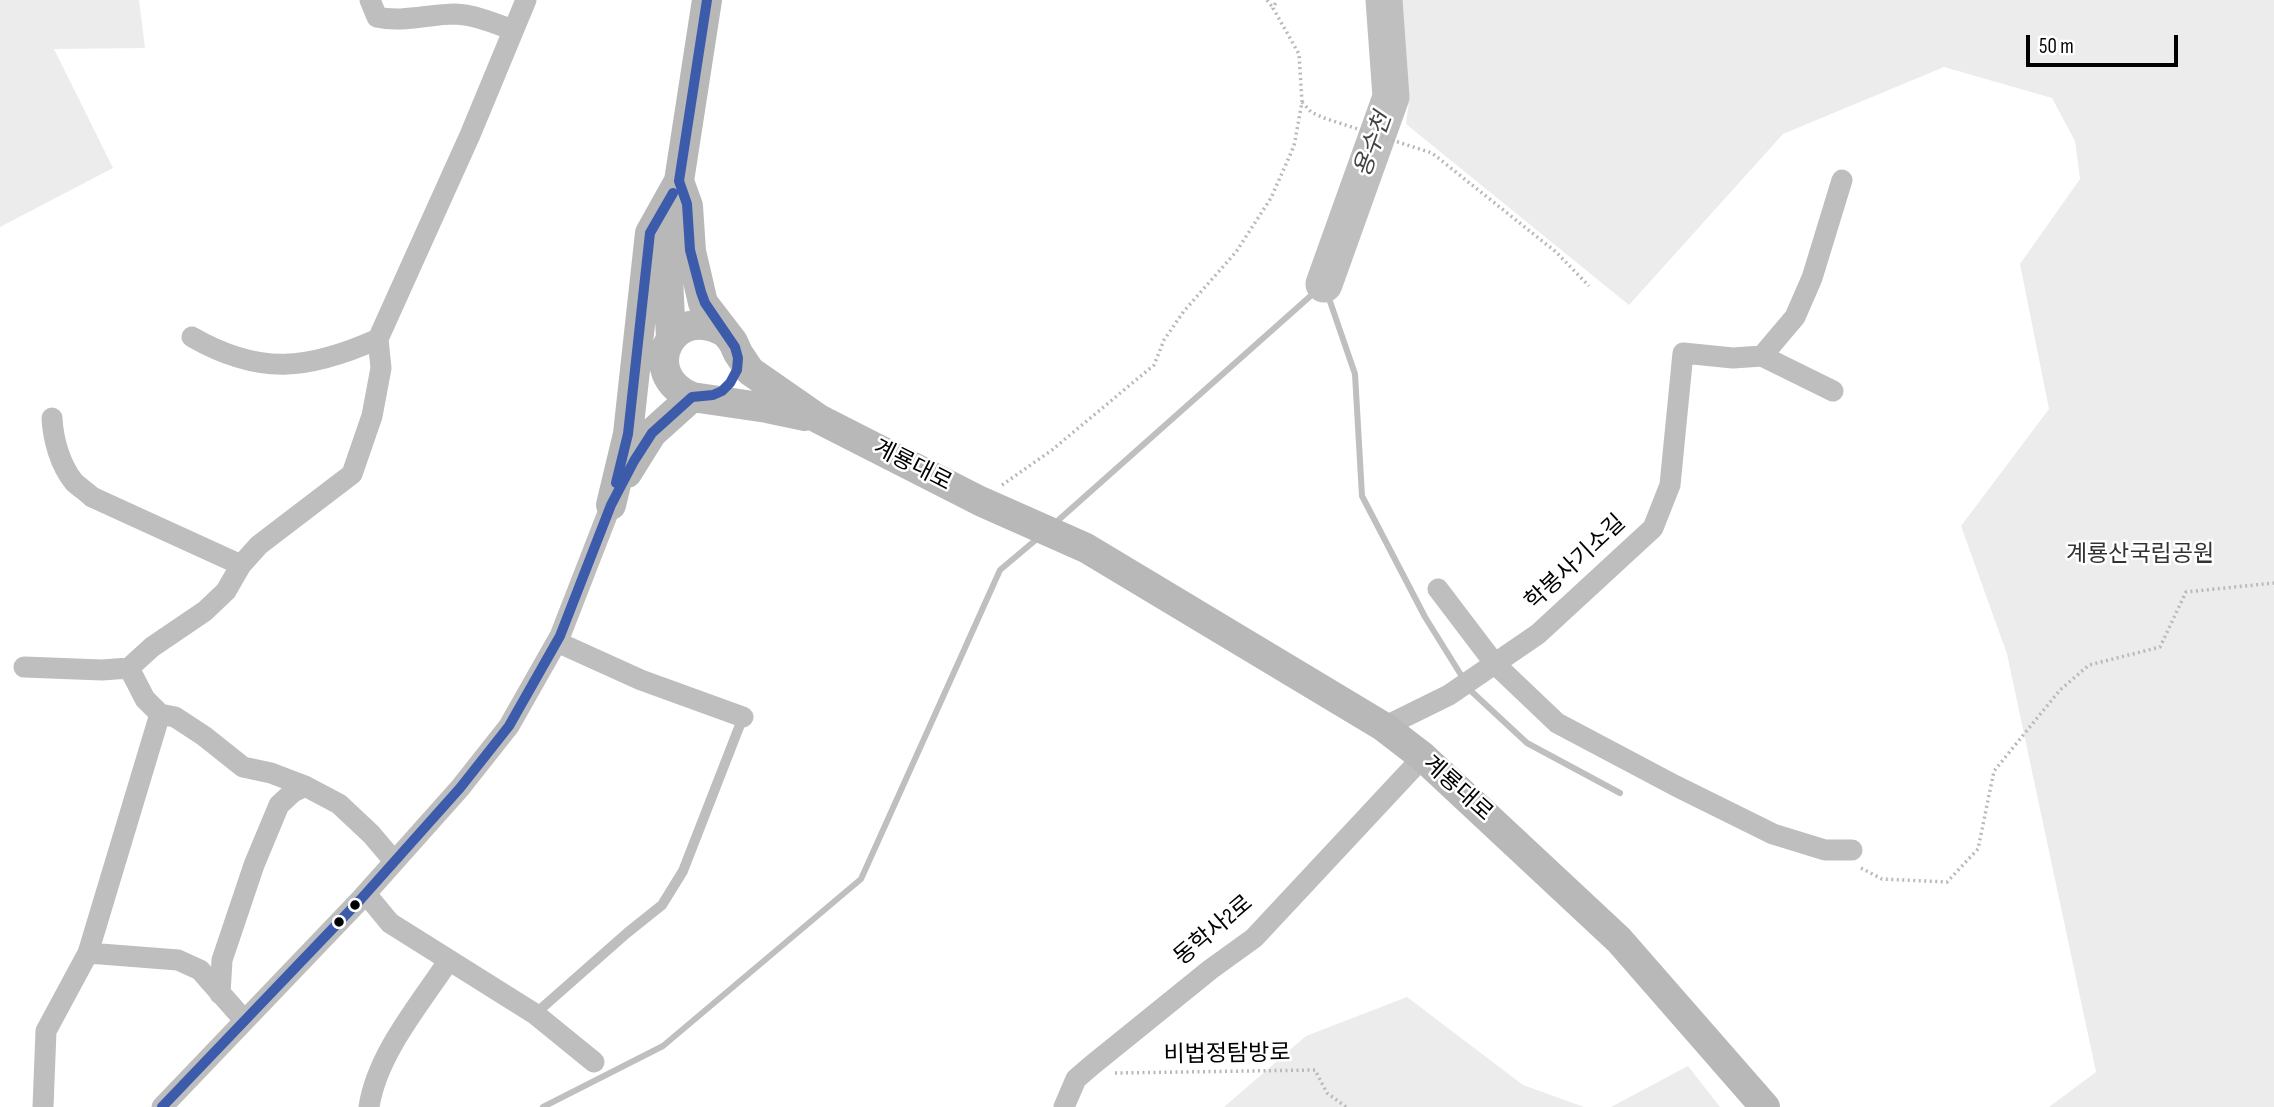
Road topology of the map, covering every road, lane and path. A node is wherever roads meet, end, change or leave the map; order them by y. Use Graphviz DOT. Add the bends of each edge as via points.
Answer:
graph roads {
  1 [pos="370,0"];
  2 [pos="526,0"];
  3 [pos="708,0"];
  4 [pos="1267,0"];
  5 [pos="1277,0"];
  6 [pos="1273,8"];
  7 [pos="513,30"];
  8 [pos="1302,102"];
  9 [pos="1842,180"];
  10 [pos="675,191"];
  11 [pos="1589,286"];
  12 [pos="192,337"];
  13 [pos="671,338"];
  14 [pos="378,339"];
  15 [pos="732,343"];
  16 [pos="1762,356"];
  17 [pos="665,368"];
  18 [pos="1833,391"];
  19 [pos="698,397"];
  20 [pos="52,418"];
  21 [pos="819,419"];
  22 [pos="628,434"];
  23 [pos="611,505"];
  24 [pos="993,506"];
  25 [pos="242,565"];
  26 [pos="2274,583"];
  27 [pos="1438,589"];
  28 [pos="557,642"];
  29 [pos="24,667"];
  30 [pos="129,668"];
  31 [pos="1487,669"];
  32 [pos="160,714"];
  33 [pos="743,717"];
  34 [pos="1384,727"];
  35 [pos="1423,757"];
  36 [pos="305,786"];
  37 [pos="1855,859"];
  38 [pos="394,861"];
  39 [pos="366,894"];
  40 [pos="88,953"];
  41 [pos="449,960"];
  42 [pos="220,994"];
  43 [pos="535,1014"];
  44 [pos="244,1020"];
  45 [pos="594,1062"];
  46 [pos="1091,1066"];
  47 [pos="43,1107"];
  48 [pos="162,1107"];
  49 [pos="369,1107"];
  50 [pos="1064,1107"];
  51 [pos="1346,1107"];
  52 [pos="1765,1107"];
  1 -- 7 [label="street" via="377,17 388,20 455,14"];
  2 -- 7 [label="street"];
  3 -- 10 [label="street"];
  4 -- 6 [label="path"];
  5 -- 6 [label="path"];
  6 -- 8 [label="path" via="1298,54"];
  7 -- 14 [label="street"];
  8 -- 11 [label="path" via="1324,118 1432,153 1556,252"];
  8 -- 24 [label="path" via="1294,146 1271,198 1236,252 1184,311 1154,365 1052,450 991,488"];
  9 -- 16 [label="street" via="1795,317"];
  10 -- 13 [label="street" via="667,266"];
  10 -- 15 [label="street" via="688,205 691,251 704,303"];
  10 -- 22 [label="street" via="650,233"];
  12 -- 14 [label="street" via="219,352 276,366 317,362"];
  13 -- 15 [label="street" via="703,323 715,326"];
  13 -- 17 [label="street" via="665,349"];
  14 -- 25 [label="street" via="382,368 352,474 259,545"];
  15 -- 19 [label="street" via="738,366 734,378 716,395"];
  15 -- 21 [label="street" via="750,370"];
  16 -- 18 [label="street, 학봉사기소길"];
  16 -- 31 [label="street, 학봉사기소길" via="1683,354 1671,485 1653,528 1538,634"];
  17 -- 19 [label="street" via="671,384"];
  17 -- 22 [label="street" via="650,402"];
  19 -- 21 [label="street"];
  19 -- 23 [label="street" via="652,433"];
  20 -- 25 [label="street" via="52,435 61,457 75,482 92,496"];
  21 -- 24 [label="street, 계룡대로"];
  22 -- 23 [label="street"];
  23 -- 28 [label="street"];
  24 -- 34 [label="street, 계룡대로" via="1086,548"];
  25 -- 30 [label="street" via="226,591 205,611"];
  26 -- 37 [label="path" via="2186,592 2160,647 2089,665 2060,690 1994,771 1978,849 1947,882 1882,879"];
  27 -- 31 [label="street"];
  28 -- 33 [label="street" via="641,680"];
  28 -- 38 [label="street" via="509,726"];
  29 -- 30 [label="street"];
  30 -- 32 [label="street" via="145,699"];
  31 -- 34 [label="street" via="1449,695"];
  31 -- 37 [label="street" via="1557,723 1675,786 1773,834"];
  32 -- 36 [label="street" via="175,717 243,767"];
  32 -- 40 [label="street"];
  33 -- 43 [label="lane" via="683,871 662,905"];
  34 -- 35 [label="street, 계룡대로"];
  35 -- 46 [label="street, 동학사2로" via="1254,938"];
  35 -- 52 [label="street, 계룡대로" via="1619,940"];
  36 -- 38 [label="street" via="339,804"];
  36 -- 42 [label="street" via="279,805 254,864 222,960"];
  38 -- 39 [label="street"];
  39 -- 41 [label="street" via="390,923"];
  39 -- 44 [label="street"];
  40 -- 42 [label="street" via="178,960 200,970"];
  40 -- 47 [label="street" via="46,1031"];
  41 -- 43 [label="street"];
  41 -- 49 [label="street" via="385,1057"];
  42 -- 44 [label="street"];
  43 -- 45 [label="street"];
  44 -- 48 [label="street"];
  46 -- 50 [label="street, 동학사2로" via="1076,1079"];
  46 -- 51 [label="path, 비법정탐방로" via="1119,1075 1315,1070 1327,1093"];
}
